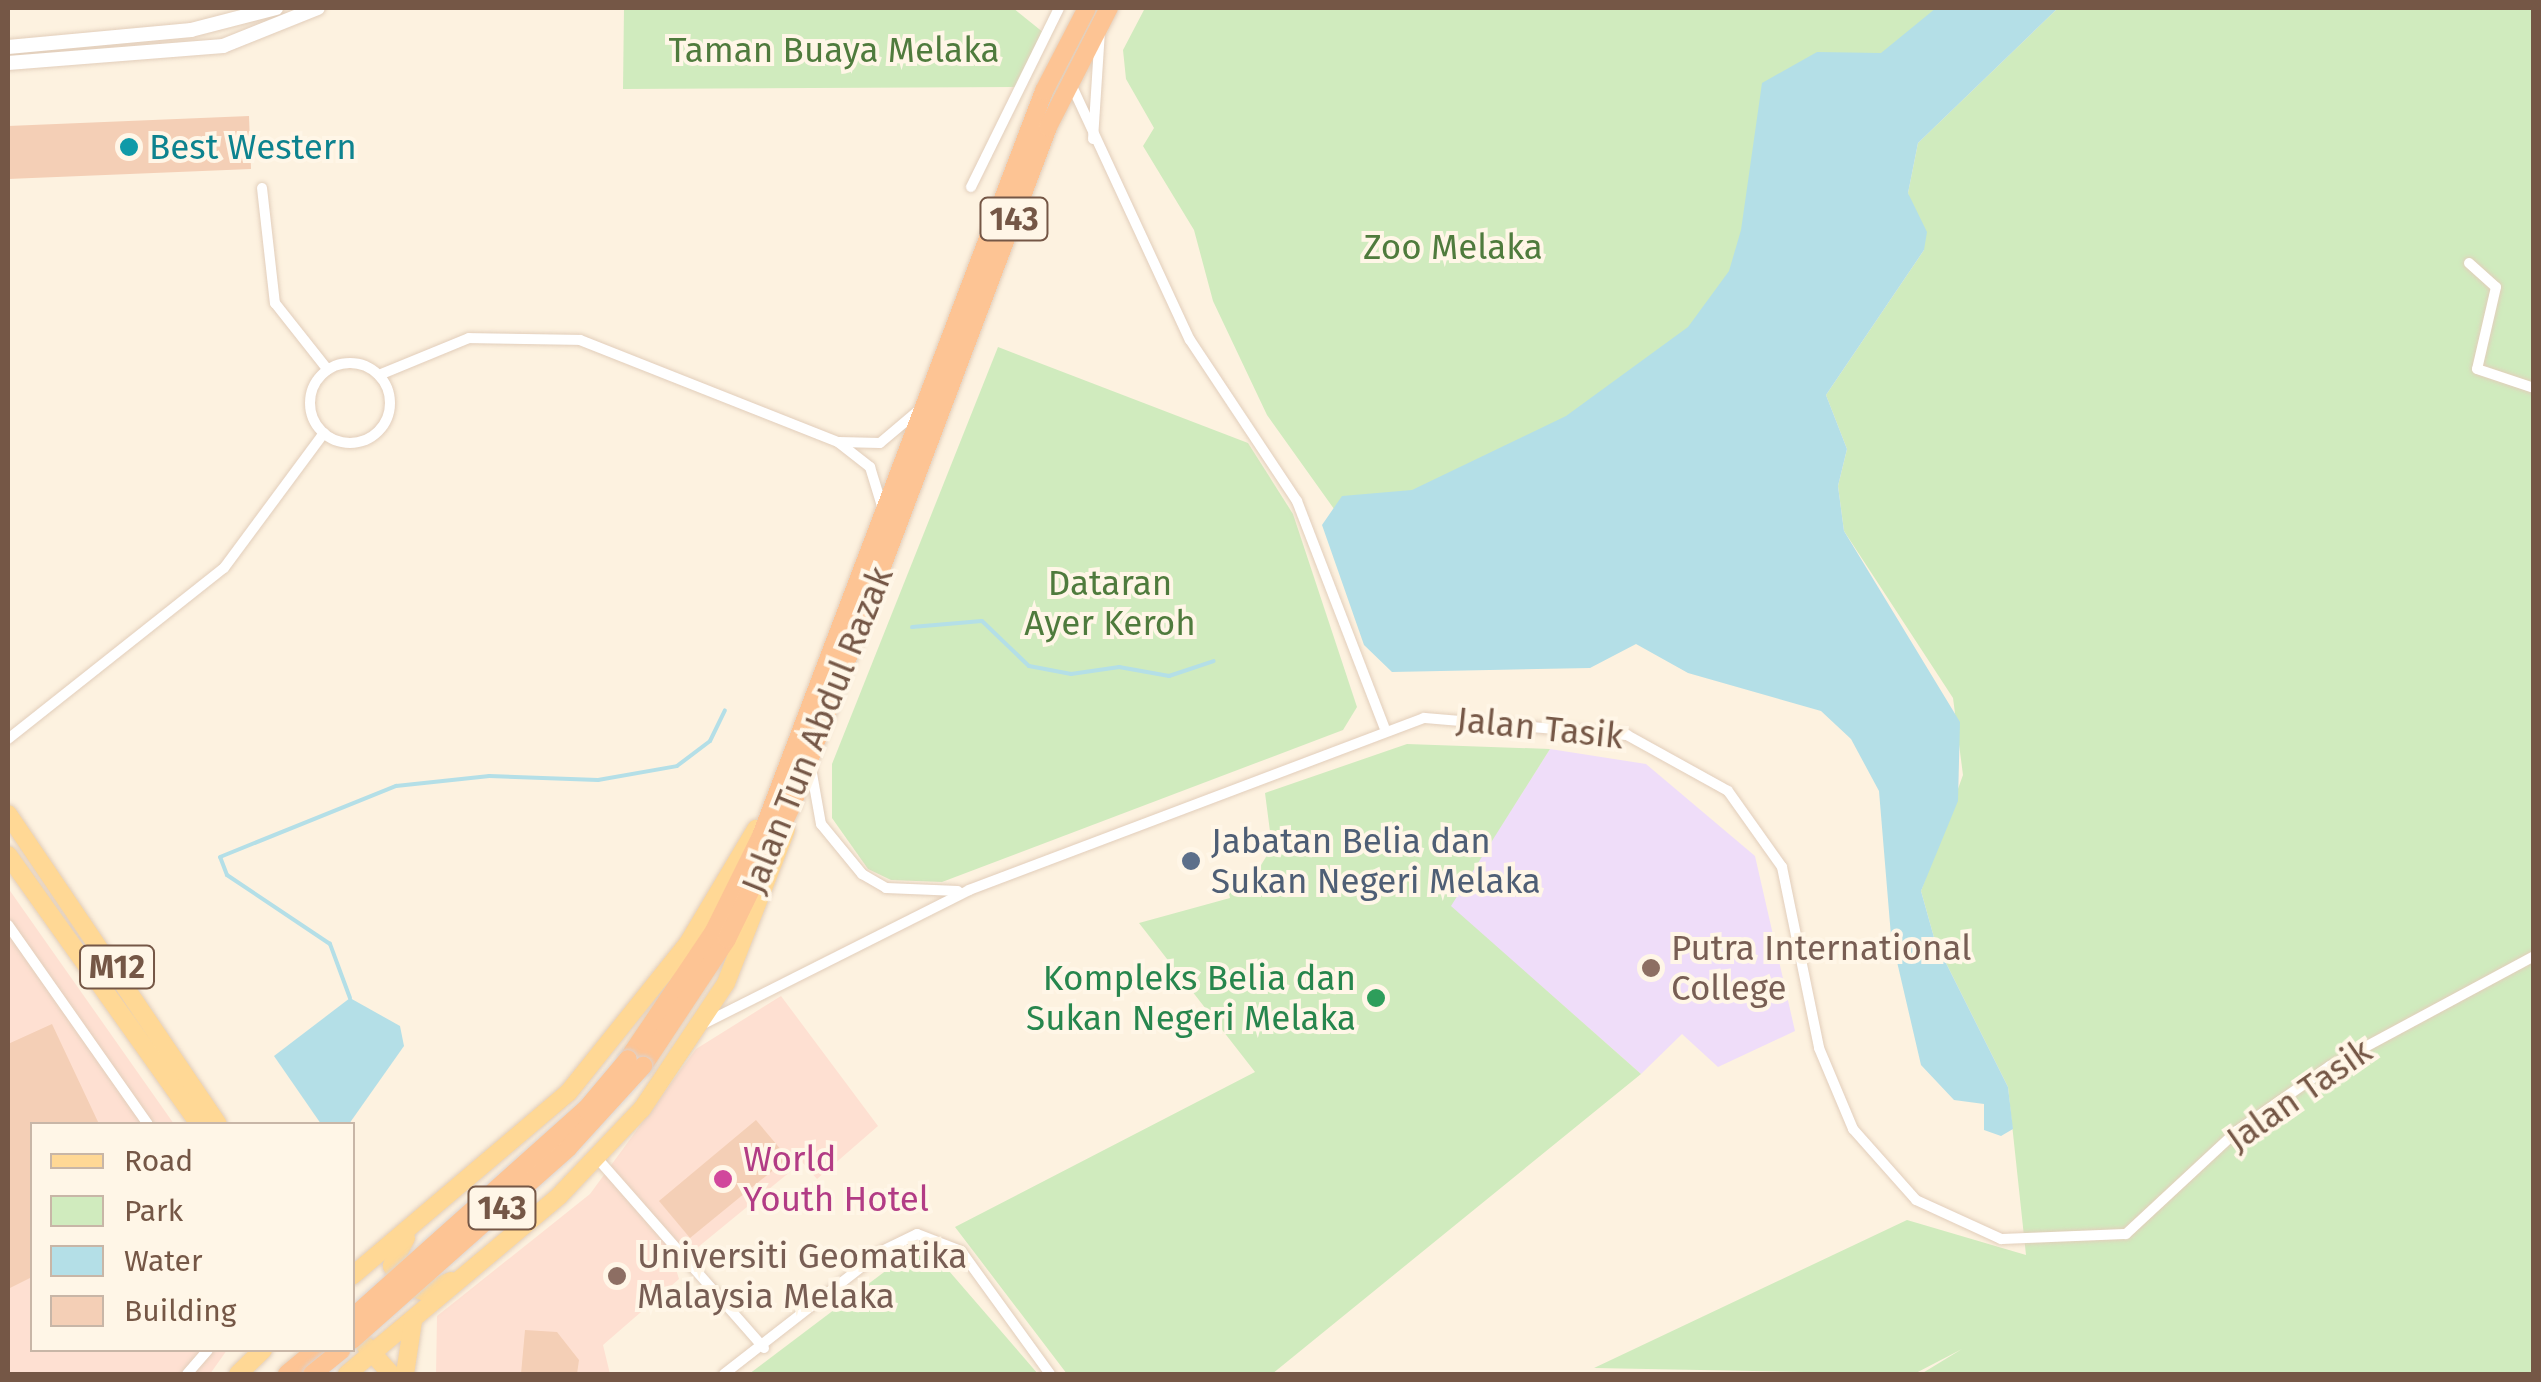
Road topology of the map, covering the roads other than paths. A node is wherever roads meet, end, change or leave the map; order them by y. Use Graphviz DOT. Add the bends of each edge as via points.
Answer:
graph roads {
  1 [pos="276,8"];
  2 [pos="318,8"];
  3 [pos="1059,8"];
  4 [pos="1099,12"];
  5 [pos="44,44"];
  6 [pos="8,46"];
  7 [pos="77,59"];
  8 [pos="8,63"];
  9 [pos="1069,78"];
  10 [pos="1092,140"];
  11 [pos="971,187"];
  12 [pos="262,188"];
  13 [pos="2468,264"];
  14 [pos="328,370"];
  15 [pos="379,376"];
  16 [pos="2534,388"];
  17 [pos="925,402"];
  18 [pos="324,433"];
  19 [pos="838,442"];
  20 [pos="883,517"];
  21 [pos="1384,727"];
  22 [pos="11,730"];
  23 [pos="8,740"];
  24 [pos="810,762"];
  25 [pos="783,804"];
  26 [pos="8,814"];
  27 [pos="8,856"];
  28 [pos="969,890"];
  29 [pos="8,926"];
  30 [pos="2534,956"];
  31 [pos="705,1023"];
  32 [pos="635,1063"];
  33 [pos="147,1122"];
  34 [pos="198,1122"];
  35 [pos="217,1122"];
  36 [pos="597,1158"];
  37 [pos="416,1224"];
  38 [pos="357,1268"];
  39 [pos="470,1273"];
  40 [pos="355,1315"];
  41 [pos="414,1320"];
  42 [pos="355,1332"];
  43 [pos="355,1337"];
  44 [pos="764,1348"];
  45 [pos="206,1352"];
  46 [pos="261,1352"];
  47 [pos="314,1352"];
  48 [pos="331,1352"];
  49 [pos="340,1352"];
  50 [pos="371,1354"];
  51 [pos="186,1374"];
  52 [pos="238,1374"];
  53 [pos="287,1374"];
  54 [pos="312,1374"];
  55 [pos="347,1374"];
  56 [pos="392,1374"];
  57 [pos="405,1374"];
  58 [pos="724,1374"];
  59 [pos="1050,1374"];
  1 -- 5 [label="street" via="214,27"];
  2 -- 7 [label="street" via="222,46"];
  3 -- 11 [label="street"];
  4 -- 9 [label="highway, Jalan Tun Abdul Razak / 143"];
  4 -- 10 [label="street"];
  4 -- 17 [label="highway, Jalan Tun Abdul Razak / 143" via="1044,91"];
  5 -- 6 [label="street"];
  5 -- 7 [label="street"];
  7 -- 8 [label="street"];
  9 -- 10 [label="street"];
  9 -- 24 [label="highway, Jalan Tun Abdul Razak / 143"];
  10 -- 21 [label="street" via="1190,340 1296,501"];
  12 -- 14 [label="street" via="275,303"];
  13 -- 16 [label="street" via="2496,287 2478,369"];
  14 -- 15 [label="street" via="349,363"];
  14 -- 18 [label="street" via="310,401"];
  15 -- 18 [label="street" via="390,397 379,431 346,443"];
  15 -- 19 [label="street" via="470,338 555,335"];
  17 -- 19 [label="street" via="894,436"];
  17 -- 20 [label="highway, Jalan Tun Abdul Razak / 143"];
  18 -- 22 [label="street" via="224,568"];
  19 -- 20 [label="street" via="870,468"];
  20 -- 25 [label="highway, Jalan Tun Abdul Razak / 143"];
  21 -- 28 [label="street, Jalan Tasik"];
  21 -- 30 [label="street, Jalan Tasik" via="1440,718 1592,728 1653,744 1728,792 1782,867 1818,1048 1853,1129 1916,1200 2001,1240 2126,1234 2236,1131 2330,1066"];
  22 -- 23 [label="street"];
  24 -- 25 [label="highway, Jalan Tun Abdul Razak / 143"];
  24 -- 28 [label="street, Jalan Tasik" via="820,824 862,874 900,890"];
  25 -- 31 [label="main road" via="763,898"];
  25 -- 32 [label="highway, Jalan Tun Abdul Razak / 143"];
  25 -- 37 [label="main road" via="688,942 568,1093"];
  26 -- 35 [label="main road, M12"];
  27 -- 34 [label="main road, M12"];
  28 -- 31 [label="street, Jalan Tasik"];
  29 -- 33 [label="street"];
  31 -- 36 [label="main road"];
  32 -- 40 [label="highway, Jalan Tun Abdul Razak / 143, bridge"];
  32 -- 43 [label="highway, Jalan Tun Abdul Razak / 143, bridge" via="569,1146"];
  36 -- 39 [label="main road"];
  36 -- 44 [label="street"];
  37 -- 38 [label="main road"];
  37 -- 39 [label="main road" via="392,1266 403,1284 425,1292"];
  39 -- 41 [label="main road"];
  41 -- 50 [label="main road"];
  41 -- 57 [label="main road"];
  42 -- 50 [label="main road"];
  44 -- 58 [label="street"];
  44 -- 59 [label="street" via="882,1251 918,1234 961,1251"];
  45 -- 51 [label="street"];
  46 -- 52 [label="main road"];
  47 -- 53 [label="highway"];
  48 -- 55 [label="main road"];
  49 -- 54 [label="highway, bridge"];
  50 -- 55 [label="main road"];
  50 -- 56 [label="main road"];
}
